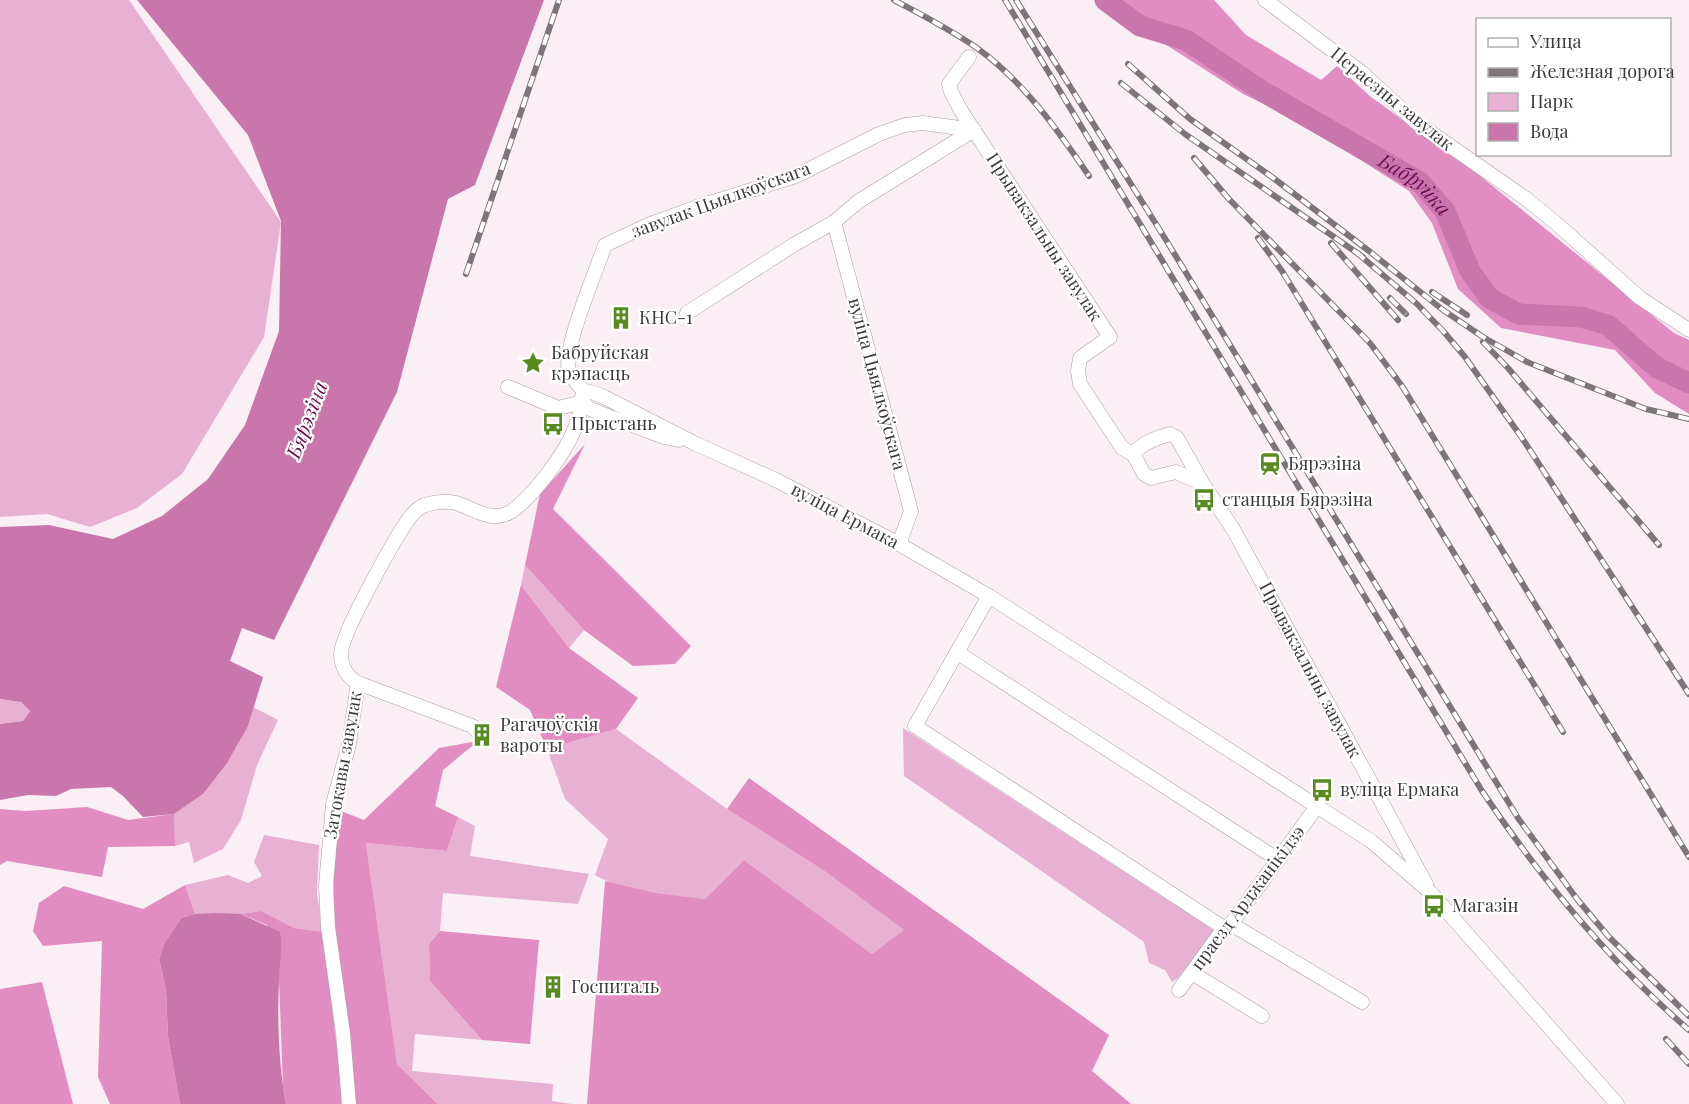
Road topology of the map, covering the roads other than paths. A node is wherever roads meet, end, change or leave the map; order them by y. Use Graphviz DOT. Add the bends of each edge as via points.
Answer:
graph roads {
  1 [pos="1269,1"];
  2 [pos="969,57"];
  3 [pos="974,130"];
  4 [pos="834,222"];
  5 [pos="687,313"];
  6 [pos="1689,330"];
  7 [pos="508,387"];
  8 [pos="584,398"];
  9 [pos="1133,454"];
  10 [pos="1203,484"];
  11 [pos="899,544"];
  12 [pos="989,596"];
  13 [pos="958,653"];
  14 [pos="358,683"];
  15 [pos="480,734"];
  16 [pos="1318,806"];
  17 [pos="1277,859"];
  18 [pos="1430,892"];
  19 [pos="1227,926"];
  20 [pos="1192,973"];
  21 [pos="1179,990"];
  22 [pos="1362,1002"];
  23 [pos="1262,1016"];
  24 [pos="349,1104"];
  25 [pos="1617,1104"];
  1 -- 6 [label="street, Пераезны завулак" via="1362,72 1418,123 1525,198 1640,298"];
  2 -- 3 [label="street" via="949,84"];
  3 -- 4 [label="street" via="859,201"];
  3 -- 8 [label="street, завулак Цыялкоўскага" via="905,124 796,176 696,207 605,245 570,351 569,371"];
  3 -- 9 [label="street, Прывакзальны завулак" via="1110,337 1080,358 1077,371 1080,384 1122,448"];
  4 -- 5 [label="street"];
  4 -- 11 [label="street, вуліца Цыялкоўскага" via="911,511"];
  7 -- 8 [label="street" via="558,408"];
  8 -- 11 [label="street, вуліца Ермака" via="591,392 600,395"];
  8 -- 14 [label="street, Затокавы завулак" via="575,429 563,450 532,493 509,512 498,516 480,514 455,503 440,502 417,509 342,646 344,669"];
  9 -- 10 [label="street, Прывакзальны завулак" via="1144,474 1151,478 1176,472"];
  9 -- 10 [label="street, Прывакзальны завулак" via="1158,437 1170,434 1177,438"];
  10 -- 18 [label="street, Прывакзальны завулак" via="1233,529"];
  11 -- 12 [label="street, вуліца Ермака"];
  12 -- 13 [label="street"];
  12 -- 16 [label="street, вуліца Ермака"];
  13 -- 17 [label="street"];
  13 -- 19 [label="street" via="915,726"];
  14 -- 15 [label="street" via="472,726"];
  14 -- 24 [label="street, Затокавы завулак" via="349,744 333,804 326,885"];
  16 -- 17 [label="street, праезд Арджанікідзэ"];
  16 -- 18 [label="street, вуліца Ермака" via="1371,841"];
  17 -- 19 [label="street, праезд Арджанікідзэ"];
  18 -- 25 [label="street, вуліца Ермака"];
  19 -- 20 [label="street, праезд Арджанікідзэ"];
  19 -- 22 [label="street"];
  20 -- 21 [label="street, праезд Арджанікідзэ"];
  20 -- 23 [label="street"];
}
